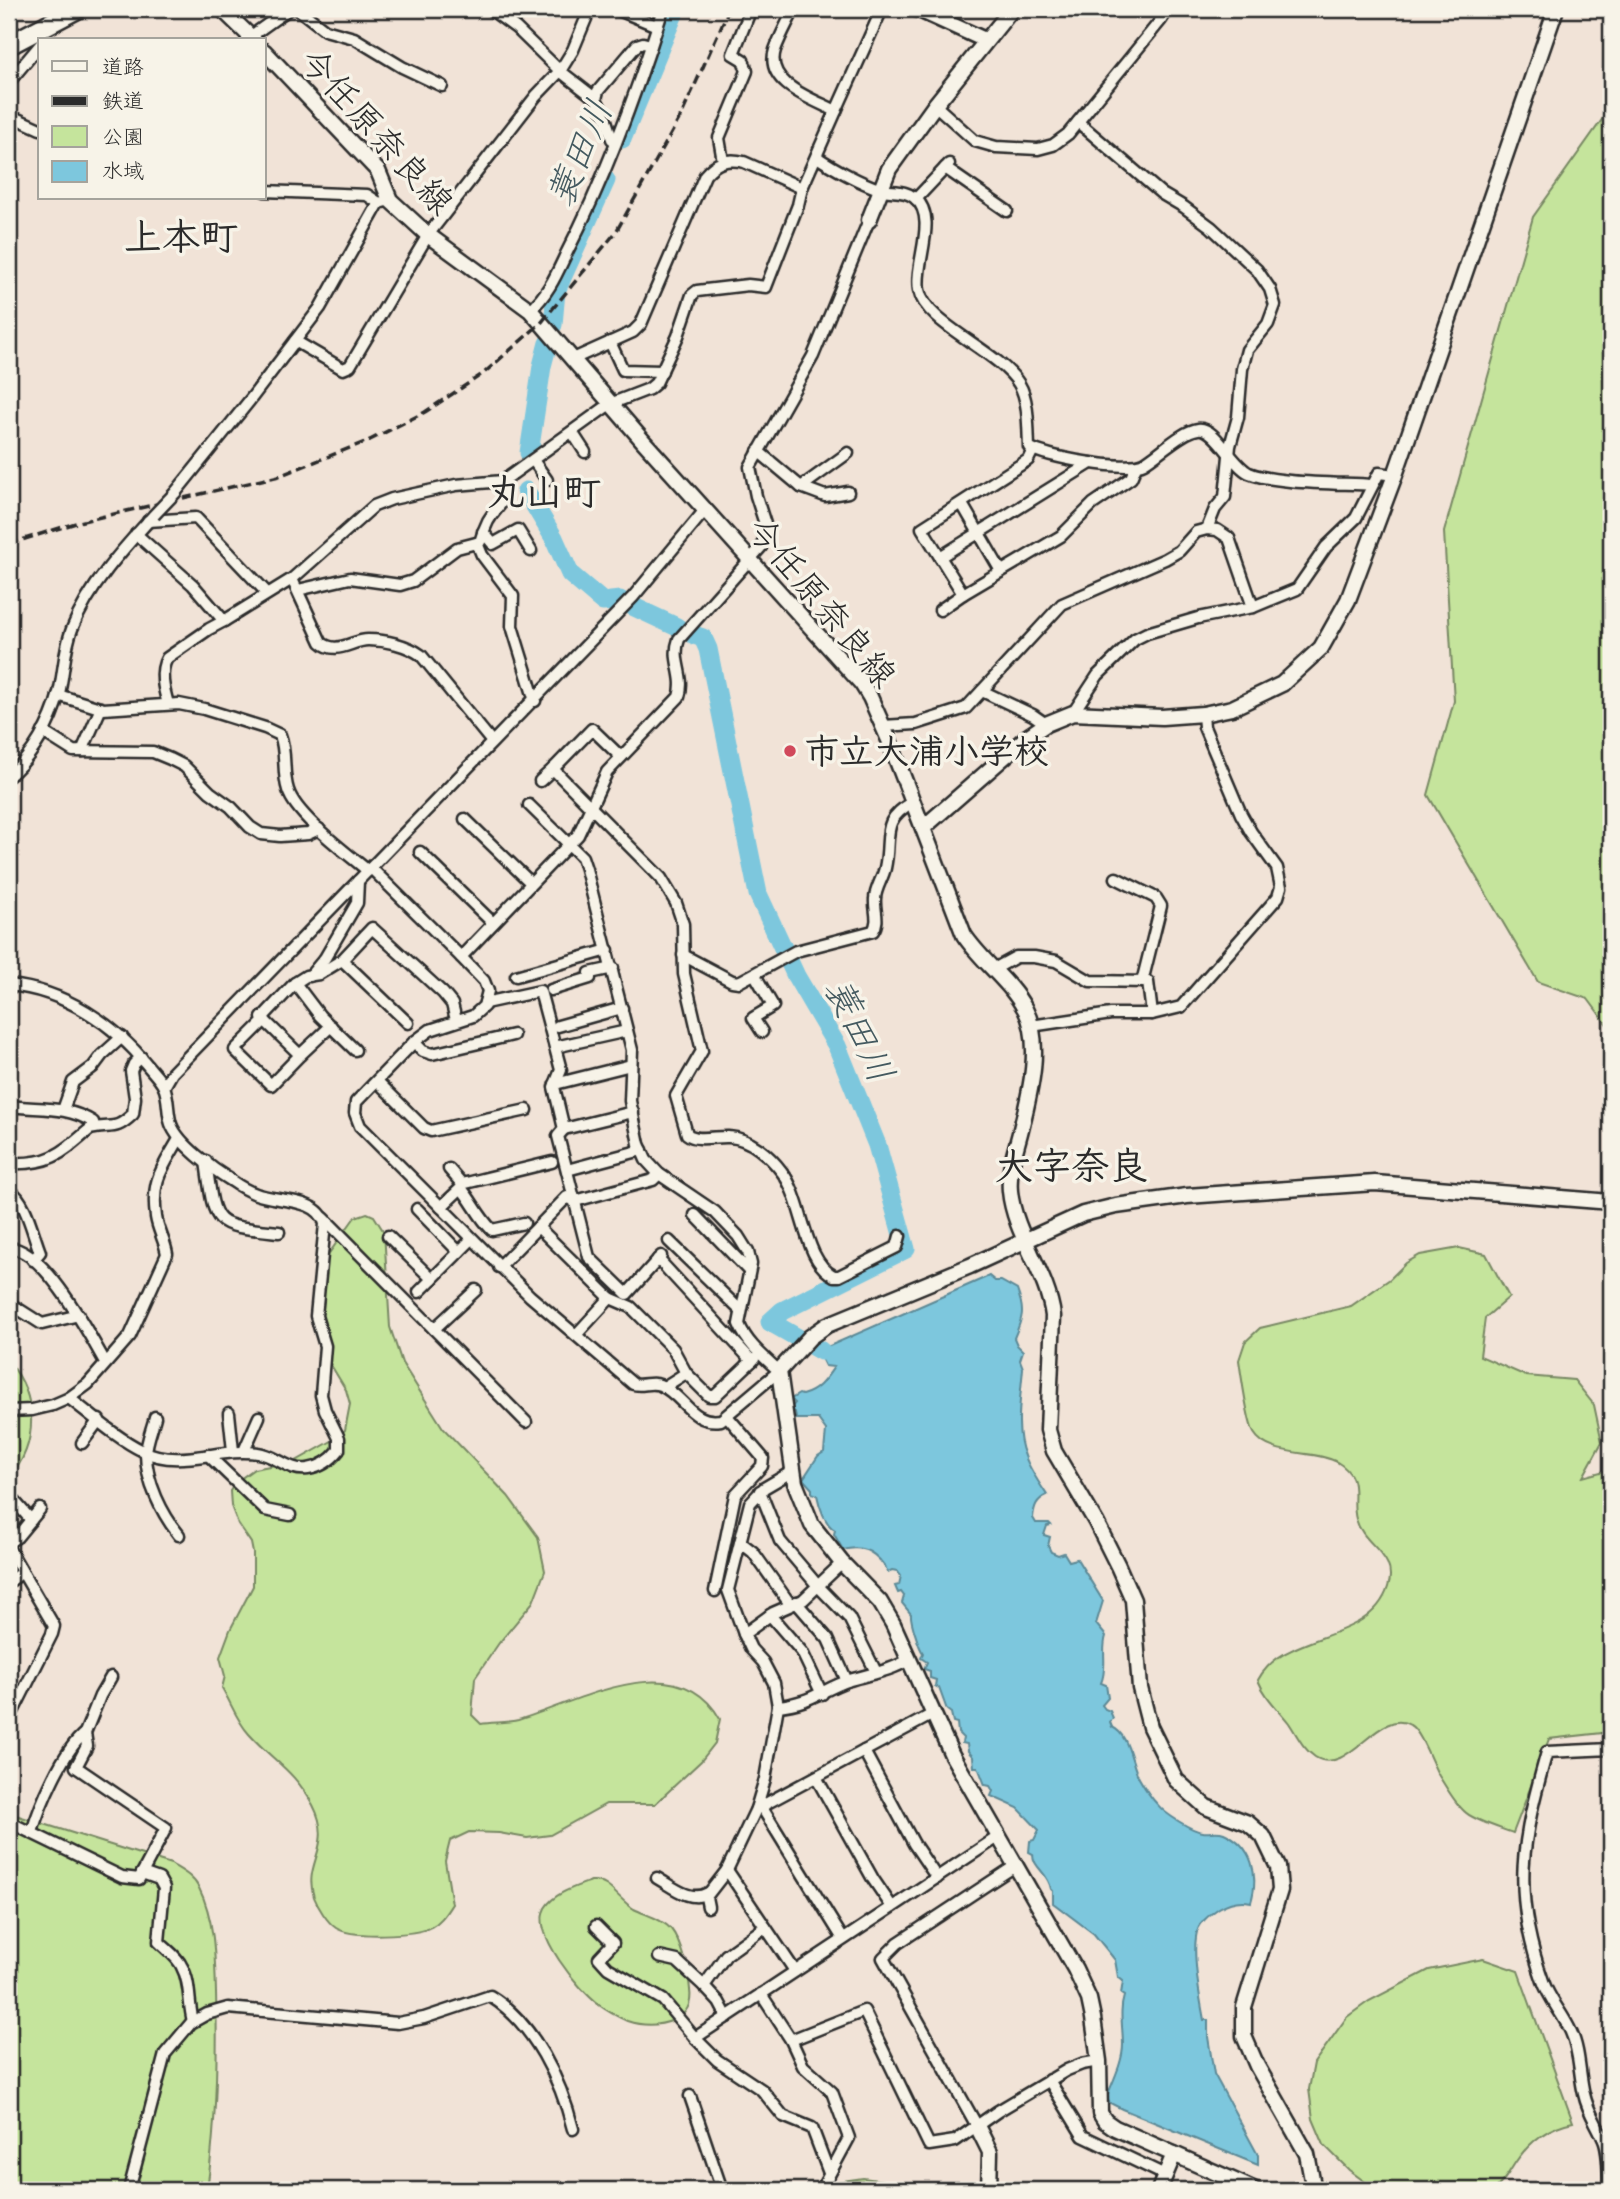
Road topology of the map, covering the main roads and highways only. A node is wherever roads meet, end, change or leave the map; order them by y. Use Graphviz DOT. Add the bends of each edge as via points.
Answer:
graph roads {
  1 [pos="77,9"];
  2 [pos="43,37"];
  3 [pos="38,38"];
  4 [pos="9,45"];
  1 -- 2 [label="highway"];
  3 -- 4 [label="highway"];
}
